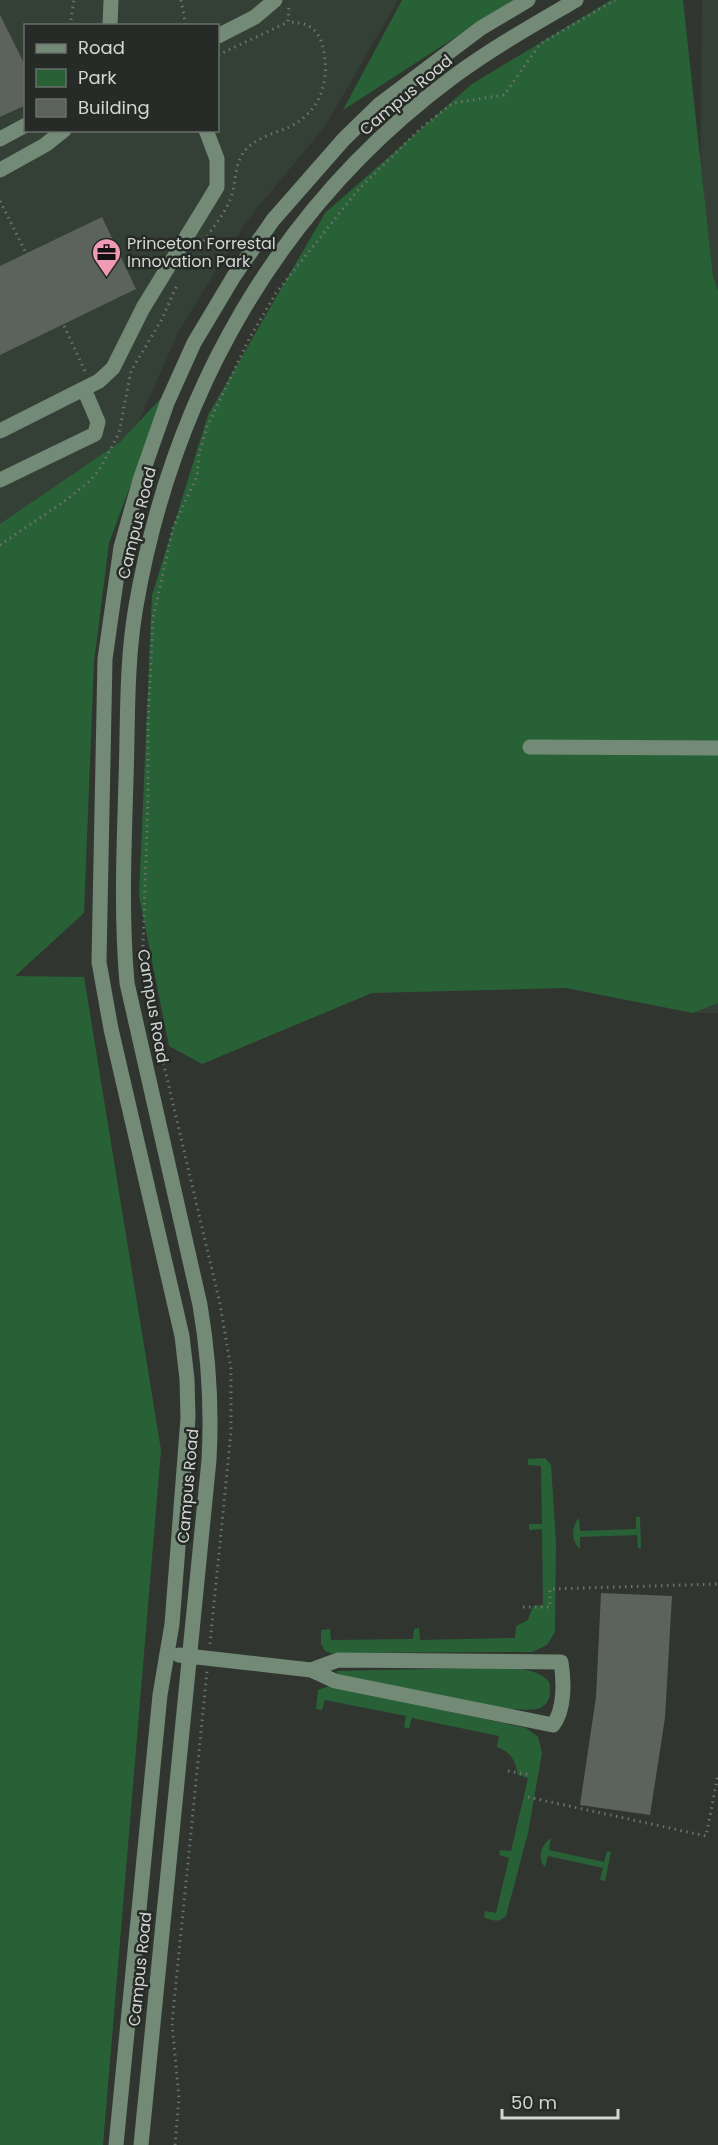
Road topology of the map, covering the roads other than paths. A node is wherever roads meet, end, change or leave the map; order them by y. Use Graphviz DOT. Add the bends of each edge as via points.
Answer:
graph roads {
  1 [pos="111,0"];
  2 [pos="275,0"];
  3 [pos="528,0"];
  4 [pos="576,0"];
  5 [pos="110,24"];
  6 [pos="219,35"];
  7 [pos="24,126"];
  8 [pos="61,132"];
  9 [pos="207,132"];
  10 [pos="0,139"];
  11 [pos="0,170"];
  12 [pos="84,389"];
  13 [pos="0,431"];
  14 [pos="0,480"];
  15 [pos="530,747"];
  16 [pos="718,748"];
  17 [pos="167,1653"];
  18 [pos="189,1656"];
  19 [pos="311,1670"];
  20 [pos="116,2145"];
  21 [pos="141,2145"];
  1 -- 5 [label="street"];
  2 -- 6 [label="street" via="255,17"];
  3 -- 17 [label="street, Campus Road" via="481,28 380,104 273,220 194,343 167,403 122,547 105,659 99,962 104,999 182,1336 187,1379 188,1418"];
  4 -- 18 [label="street, Campus Road" via="454,77 353,164 304,221 255,288 211,365 178,442 153,522 135,609 128,696 123,940 136,1030 200,1305 208,1356 212,1412 209,1460"];
  7 -- 10 [label="street"];
  8 -- 11 [label="street"];
  9 -- 12 [label="street" via="217,159 217,187 143,308 113,368"];
  12 -- 13 [label="street"];
  12 -- 14 [label="street" via="98,422 94,434"];
  15 -- 16 [label="street"];
  17 -- 18 [label="street"];
  17 -- 20 [label="street, Campus Road"];
  18 -- 19 [label="street"];
  18 -- 21 [label="street, Campus Road"];
  19 -- 19 [label="street" via="338,1660 561,1662 559,1718 553,1725 335,1681"];
}
